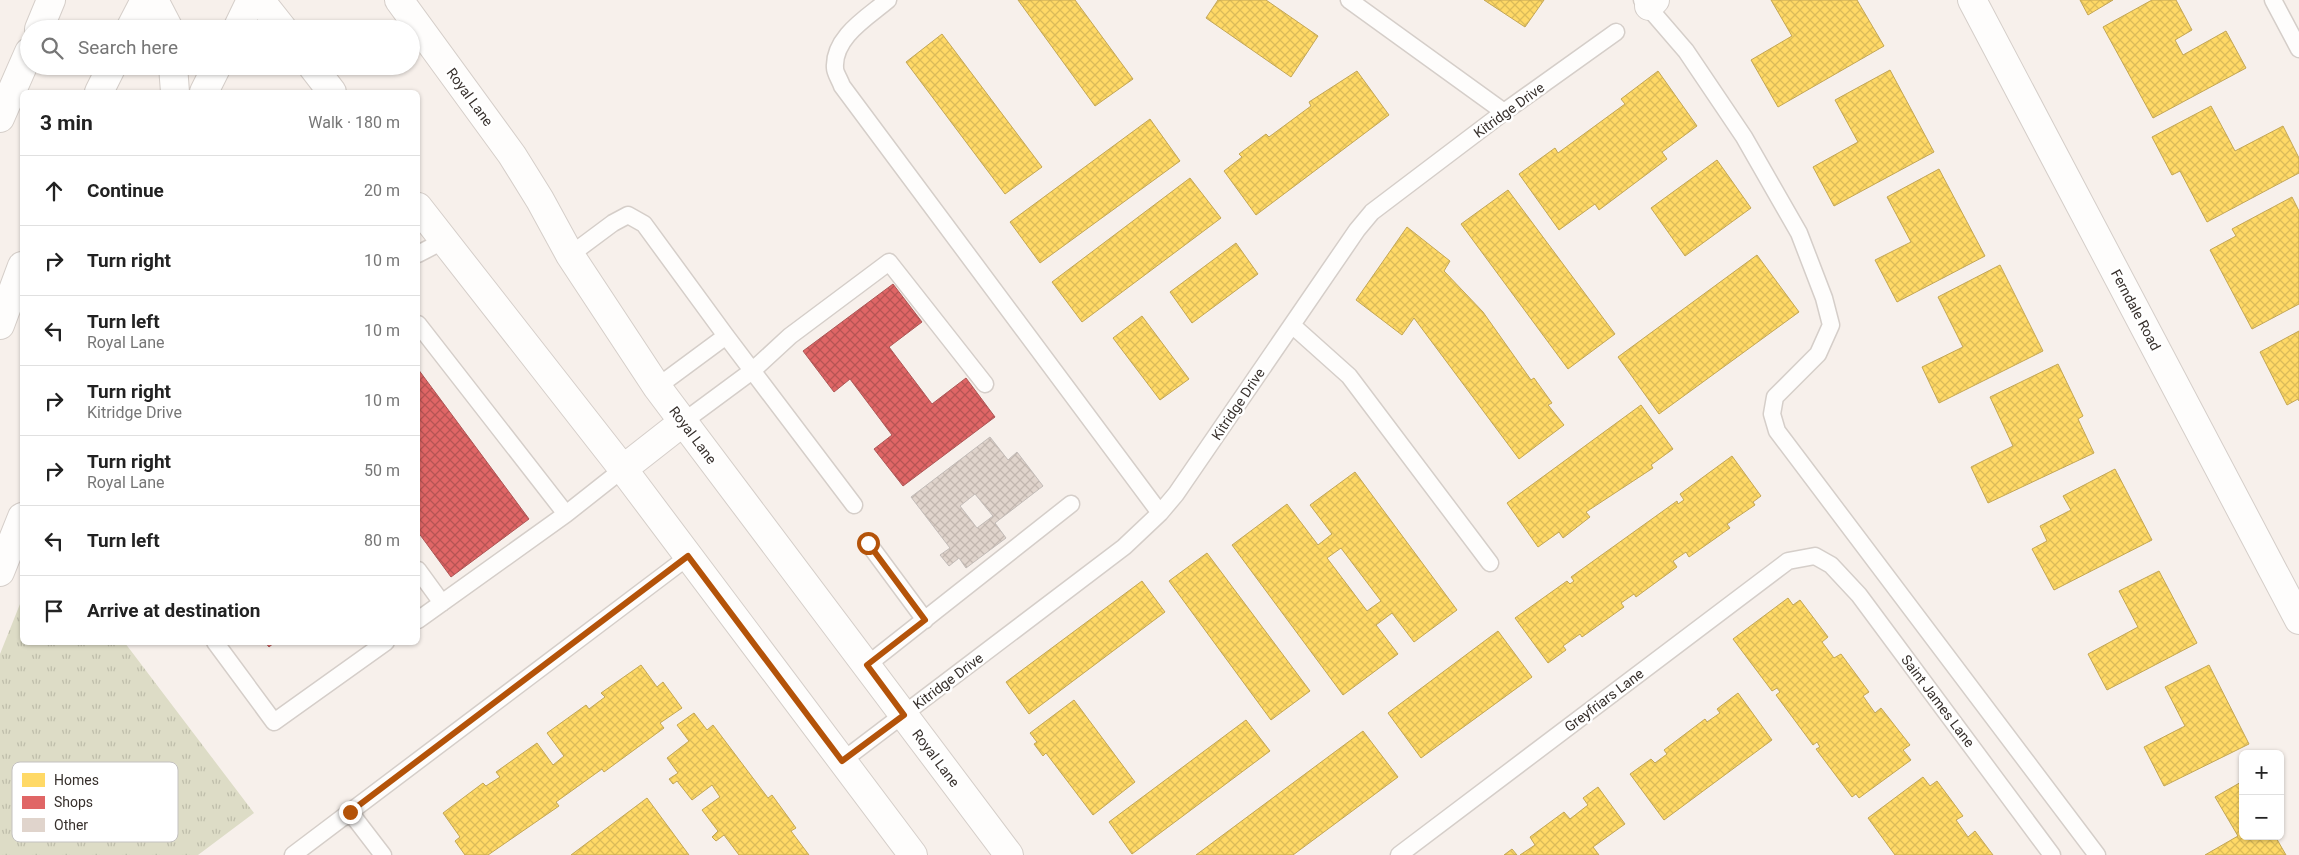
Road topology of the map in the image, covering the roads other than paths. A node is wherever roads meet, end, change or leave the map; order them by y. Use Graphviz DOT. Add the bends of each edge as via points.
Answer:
graph roads {
  1 [pos="51,0"];
  2 [pos="144,0"];
  3 [pos="154,0"];
  4 [pos="251,0"];
  5 [pos="260,0"];
  6 [pos="398,0"];
  7 [pos="888,0"];
  8 [pos="1349,0"];
  9 [pos="1972,0"];
  10 [pos="2273,0"];
  11 [pos="1649,2"];
  12 [pos="43,20"];
  13 [pos="134,20"];
  14 [pos="165,20"];
  15 [pos="241,20"];
  16 [pos="276,20"];
  17 [pos="413,20"];
  18 [pos="420,30"];
  19 [pos="1616,32"];
  20 [pos="2299,49"];
  21 [pos="20,72"];
  22 [pos="108,75"];
  23 [pos="174,75"];
  24 [pos="212,75"];
  25 [pos="319,75"];
  26 [pos="100,90"];
  27 [pos="175,90"];
  28 [pos="205,90"];
  29 [pos="330,90"];
  30 [pos="1504,112"];
  31 [pos="0,118"];
  32 [pos="420,211"];
  33 [pos="444,241"];
  34 [pos="420,253"];
  35 [pos="570,255"];
  36 [pos="20,271"];
  37 [pos="0,325"];
  38 [pos="1292,325"];
  39 [pos="420,327"];
  40 [pos="726,336"];
  41 [pos="752,371"];
  42 [pos="985,384"];
  43 [pos="657,387"];
  44 [pos="683,422"];
  45 [pos="623,469"];
  46 [pos="1071,504"];
  47 [pos="854,506"];
  48 [pos="1160,513"];
  49 [pos="566,514"];
  50 [pos="20,523"];
  51 [pos="868,543"];
  52 [pos="688,556"];
  53 [pos="1814,556"];
  54 [pos="1490,564"];
  55 [pos="0,572"];
  56 [pos="420,573"];
  57 [pos="442,603"];
  58 [pos="420,619"];
  59 [pos="925,620"];
  60 [pos="2299,620"];
  61 [pos="217,645"];
  62 [pos="382,645"];
  63 [pos="867,665"];
  64 [pos="904,715"];
  65 [pos="842,761"];
  66 [pos="350,812"];
  67 [pos="293,855"];
  68 [pos="383,855"];
  69 [pos="913,855"];
  70 [pos="1009,855"];
  71 [pos="1399,855"];
  72 [pos="2052,855"];
  73 [pos="2097,855"];
  1 -- 12 [label="main road"];
  2 -- 13 [label="main road"];
  3 -- 14 [label="main road"];
  4 -- 15 [label="main road"];
  5 -- 16 [label="main road"];
  6 -- 17 [label="main road, Royal Lane"];
  7 -- 48 [label="lane" via="850,32 838,49 835,68 842,86"];
  8 -- 30 [label="lane"];
  9 -- 60 [label="main road, Ferndale Road"];
  10 -- 20 [label="lane"];
  11 -- 73 [label="lane" via="1744,137 1799,233 1824,298 1831,325 1818,354 1775,397 1772,414 1777,431"];
  18 -- 35 [label="main road, Royal Lane" via="512,155"];
  19 -- 30 [label="lane, Kitridge Drive"];
  21 -- 31 [label="main road"];
  22 -- 26 [label="main road"];
  23 -- 27 [label="main road"];
  24 -- 28 [label="main road"];
  25 -- 29 [label="main road"];
  30 -- 38 [label="lane, Kitridge Drive" via="1372,212"];
  32 -- 33 [label="main road"];
  33 -- 34 [label="lane"];
  33 -- 45 [label="main road"];
  35 -- 40 [label="lane" via="628,215 644,224"];
  35 -- 43 [label="main road, Royal Lane"];
  36 -- 37 [label="main road"];
  38 -- 48 [label="lane, Kitridge Drive"];
  38 -- 54 [label="lane" via="1349,376"];
  39 -- 49 [label="lane"];
  40 -- 41 [label="lane"];
  40 -- 43 [label="lane"];
  41 -- 42 [label="lane" via="790,336 889,262"];
  41 -- 44 [label="lane"];
  41 -- 47 [label="lane"];
  43 -- 44 [label="main road, Royal Lane"];
  44 -- 45 [label="main road"];
  44 -- 63 [label="main road, Royal Lane"];
  45 -- 49 [label="lane"];
  45 -- 52 [label="main road"];
  46 -- 59 [label="lane"];
  48 -- 64 [label="lane, Kitridge Drive" via="1124,547"];
  49 -- 57 [label="lane"];
  50 -- 55 [label="main road"];
  51 -- 59 [label="lane"];
  52 -- 65 [label="main road"];
  52 -- 66 [label="lane"];
  53 -- 71 [label="lane, Greyfriars Lane" via="1788,561"];
  53 -- 72 [label="lane, Saint James Lane" via="1831,565 1860,596"];
  56 -- 57 [label="lane"];
  57 -- 58 [label="lane"];
  59 -- 63 [label="lane"];
  61 -- 62 [label="lane" via="274,722"];
  63 -- 64 [label="main road, Royal Lane"];
  64 -- 65 [label="lane, Kitridge Drive"];
  64 -- 70 [label="main road, Royal Lane"];
  65 -- 69 [label="main road"];
  66 -- 67 [label="lane"];
  66 -- 68 [label="lane"];
}
